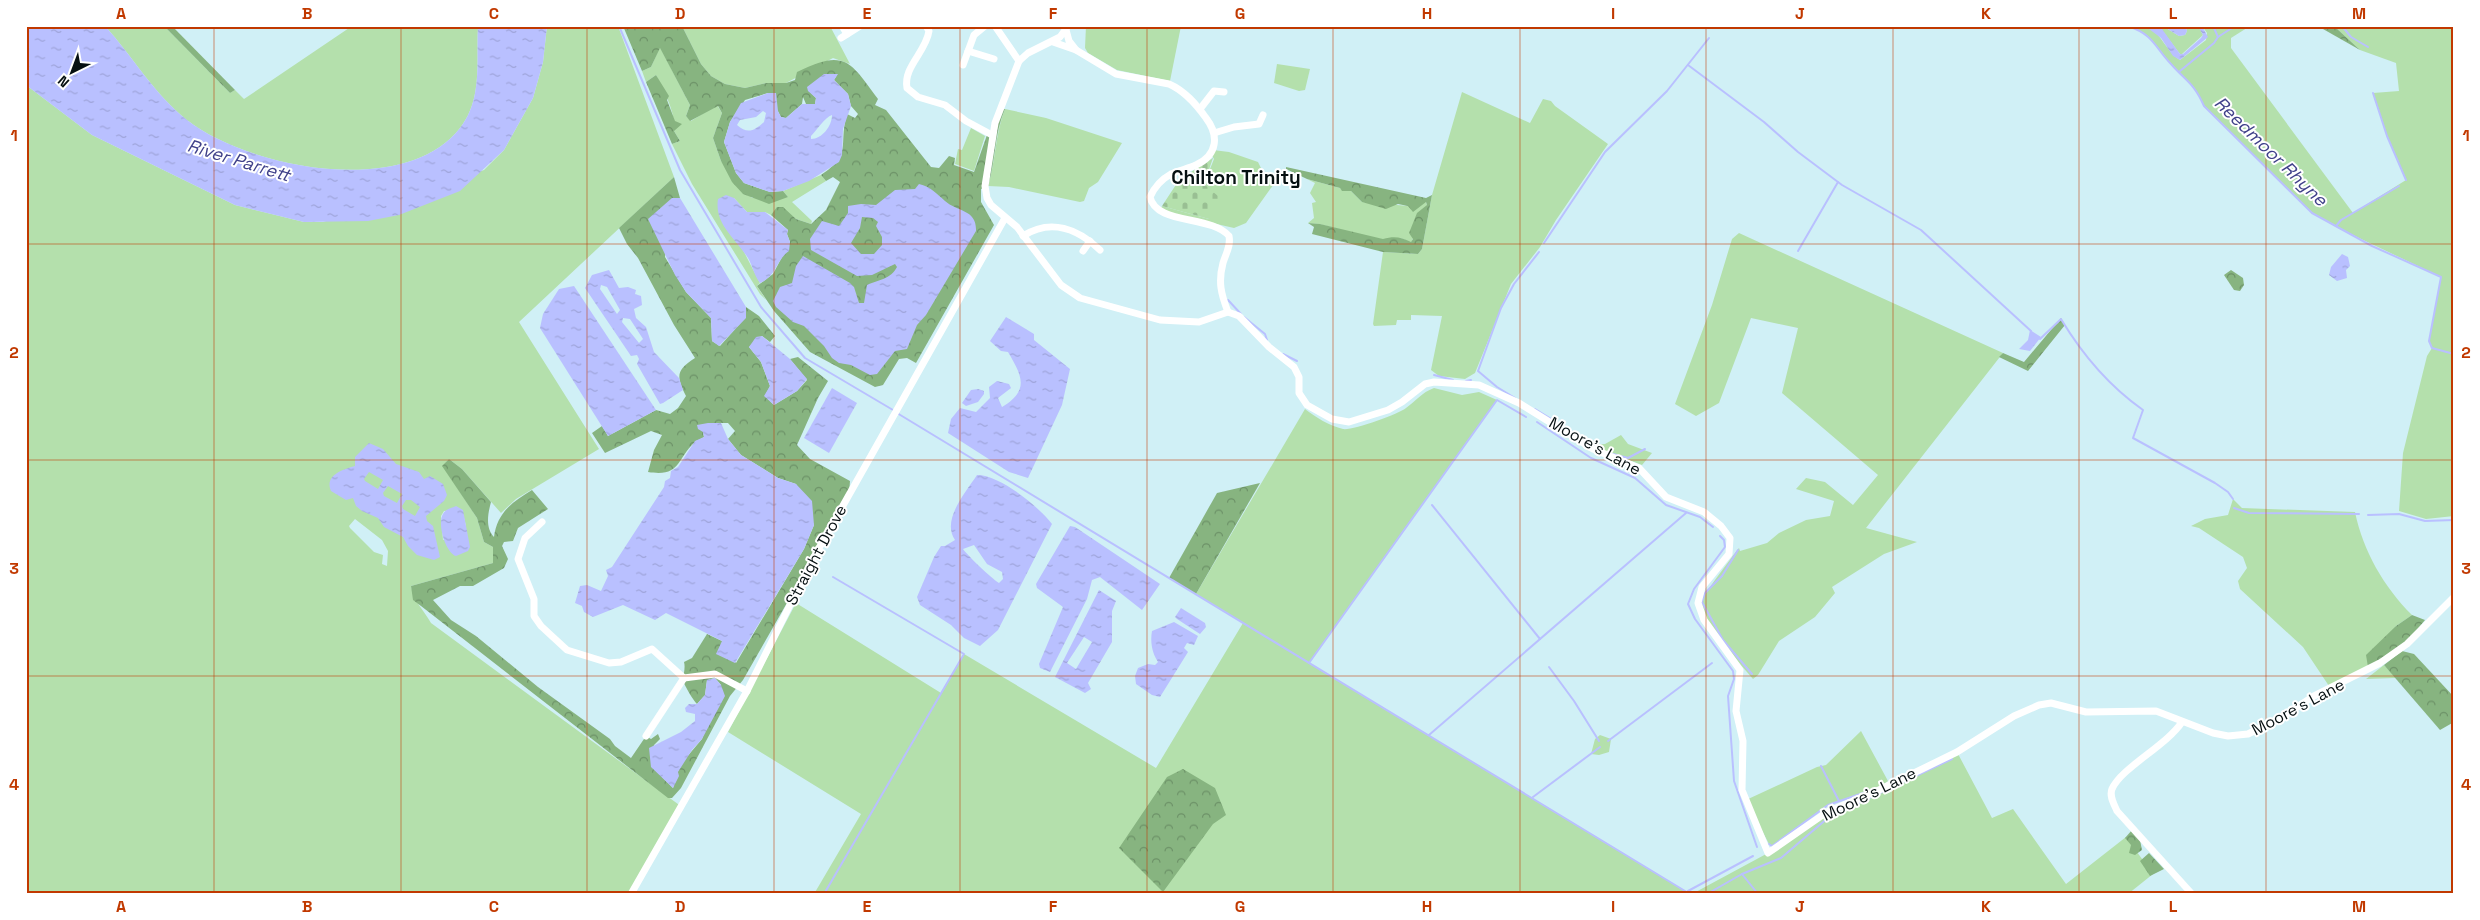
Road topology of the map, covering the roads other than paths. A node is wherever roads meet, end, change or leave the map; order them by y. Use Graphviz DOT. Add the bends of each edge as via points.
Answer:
graph roads {
  1 [pos="842,26"];
  2 [pos="860,26"];
  3 [pos="926,26"];
  4 [pos="985,26"];
  5 [pos="995,26"];
  6 [pos="1067,28"];
  7 [pos="1053,42"];
  8 [pos="1076,50"];
  9 [pos="968,51"];
  10 [pos="994,59"];
  11 [pos="1019,61"];
  12 [pos="964,65"];
  13 [pos="1224,92"];
  14 [pos="1200,109"];
  15 [pos="1264,115"];
  16 [pos="1214,133"];
  17 [pos="992,135"];
  18 [pos="1005,218"];
  19 [pos="1023,236"];
  20 [pos="1090,240"];
  21 [pos="1100,250"];
  22 [pos="1083,251"];
  23 [pos="1228,312"];
  24 [pos="542,522"];
  25 [pos="2454,597"];
  26 [pos="684,678"];
  27 [pos="747,691"];
  28 [pos="2182,722"];
  29 [pos="646,736"];
  30 [pos="631,894"];
  31 [pos="2192,894"];
  1 -- 2 [label="street" via="844,36"];
  3 -- 17 [label="street" via="928,40 906,79 907,88 918,97 945,105"];
  4 -- 9 [label="street" via="974,35"];
  5 -- 11 [label="street"];
  6 -- 7 [label="street"];
  6 -- 8 [label="street" via="1069,41"];
  7 -- 8 [label="street"];
  7 -- 11 [label="street" via="1028,53"];
  8 -- 14 [label="street" via="1116,74 1177,87"];
  9 -- 10 [label="street"];
  9 -- 12 [label="street"];
  11 -- 17 [label="street"];
  13 -- 14 [label="street" via="1214,91"];
  14 -- 16 [label="street"];
  15 -- 16 [label="street" via="1259,124"];
  16 -- 23 [label="street" via="1214,147 1209,157 1196,166 1171,174 1150,197 1160,211 1213,226 1229,236 1219,287"];
  17 -- 18 [label="street" via="985,191 991,205"];
  18 -- 19 [label="street"];
  18 -- 27 [label="street, Straight Drove" via="814,557"];
  19 -- 20 [label="street" via="1052,226 1074,231"];
  19 -- 23 [label="street" via="1060,285 1080,298 1140,316 1175,322 1199,322"];
  20 -- 21 [label="street"];
  20 -- 22 [label="street"];
  23 -- 28 [label="street, Moore's Lane" via="1243,319 1269,347 1294,367 1302,398 1311,408 1332,419 1349,422 1380,412 1402,402 1425,384 1434,382 1485,386 1593,449 1638,468 1666,497 1704,512 1721,526 1730,538 1730,549 1702,588 1698,603 1707,624 1740,670 1736,711 1743,741 1742,790 1768,853 1826,812 1957,752 2014,716 2039,705 2051,703 2086,712 2156,711"];
  24 -- 26 [label="street" via="525,538 518,559 534,599 534,616 541,626 567,650 609,663 621,662 652,649"];
  25 -- 28 [label="street, Moore's Lane" via="2407,644 2380,663 2248,734 2228,736"];
  26 -- 27 [label="street" via="715,674"];
  26 -- 29 [label="street"];
  27 -- 30 [label="street, Straight Drove"];
  28 -- 31 [label="street" via="2172,737 2122,775 2111,790 2117,811"];
}
